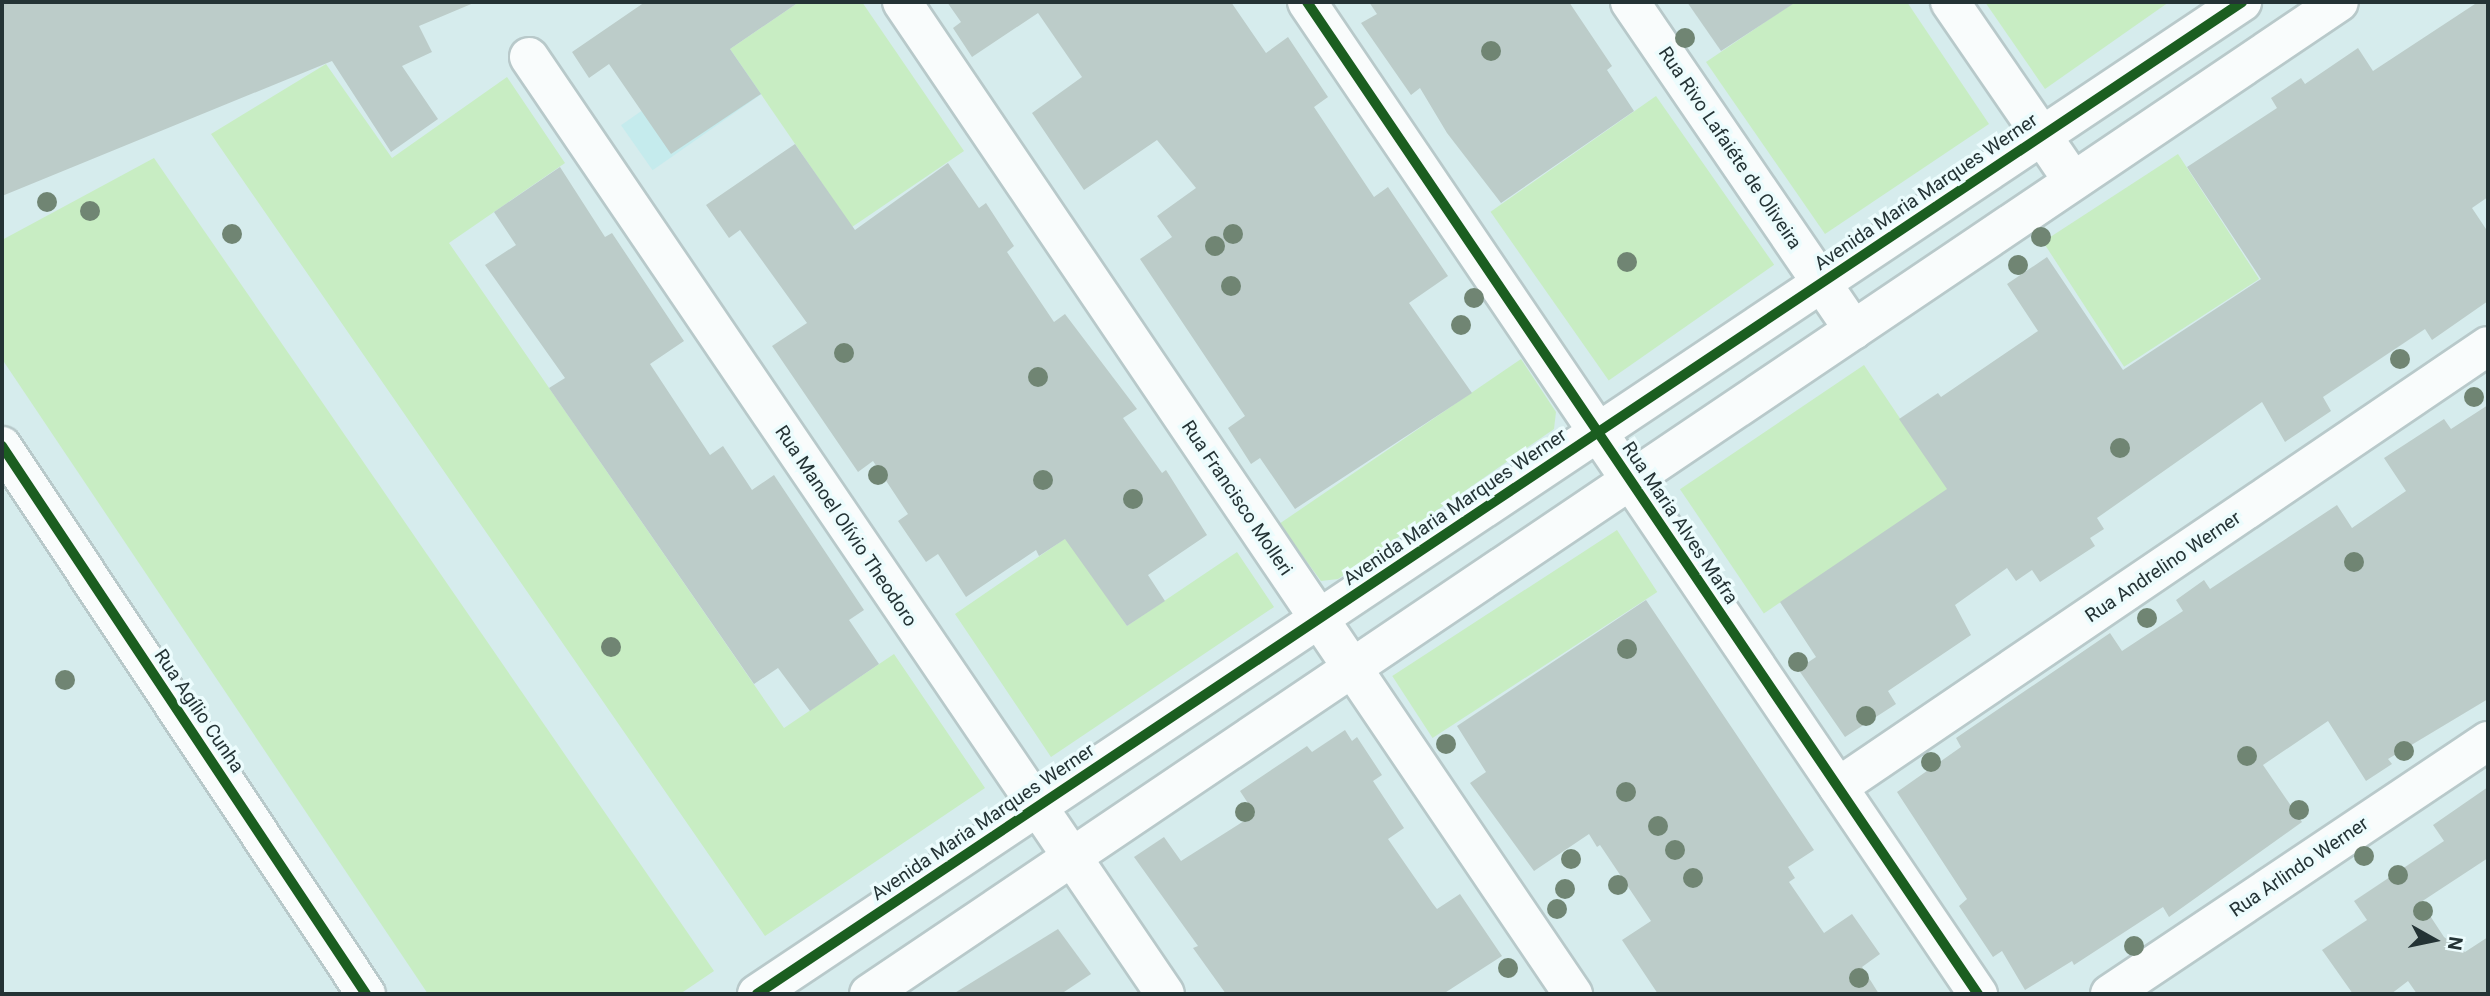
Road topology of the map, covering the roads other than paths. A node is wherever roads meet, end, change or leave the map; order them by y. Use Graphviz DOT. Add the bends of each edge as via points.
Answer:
graph roads {
  1 [pos="902,2"];
  2 [pos="1307,2"];
  3 [pos="1630,2"];
  4 [pos="1950,2"];
  5 [pos="2242,2"];
  6 [pos="2263,2"];
  7 [pos="2339,2"];
  8 [pos="2288,36"];
  9 [pos="529,57"];
  10 [pos="2041,137"];
  11 [pos="2073,181"];
  12 [pos="1821,284"];
  13 [pos="1854,330"];
  14 [pos="2488,346"];
  15 [pos="1597,433"];
  16 [pos="2,446"];
  17 [pos="1630,480"];
  18 [pos="1318,619"];
  19 [pos="1352,668"];
  20 [pos="2488,741"];
  21 [pos="1838,787"];
  22 [pos="1037,808"];
  23 [pos="1072,857"];
  24 [pos="366,994"];
  25 [pos="757,994"];
  26 [pos="869,994"];
  27 [pos="1165,994"];
  28 [pos="1573,994"];
  29 [pos="1978,994"];
  30 [pos="2110,994"];
  1 -- 18 [label="street, Rua Francisco Molleri"];
  2 -- 15 [label="street, Rua Maria Alves Mafra"];
  3 -- 12 [label="street, Rua Rivo Lafaiéte de Oliveira"];
  4 -- 10 [label="street"];
  5 -- 10 [label="street, Avenida Maria Marques Werner"];
  6 -- 8 [label="street"];
  7 -- 8 [label="street"];
  8 -- 11 [label="street"];
  9 -- 22 [label="street, Rua Manoel Olívio Theodoro"];
  10 -- 11 [label="street"];
  10 -- 12 [label="street, Avenida Maria Marques Werner"];
  11 -- 13 [label="street"];
  12 -- 13 [label="street, Rua Rivo Lafaiéte de Oliveira"];
  12 -- 15 [label="street, Avenida Maria Marques Werner"];
  13 -- 17 [label="street"];
  14 -- 21 [label="street, Rua Andrelino Werner"];
  15 -- 17 [label="street, Rua Maria Alves Mafra"];
  15 -- 18 [label="street, Avenida Maria Marques Werner"];
  16 -- 24 [label="street, Rua Agílio Cunha"];
  17 -- 19 [label="street"];
  17 -- 21 [label="street, Rua Maria Alves Mafra"];
  18 -- 19 [label="street, Rua Francisco Molleri"];
  18 -- 22 [label="street, Avenida Maria Marques Werner"];
  19 -- 23 [label="street"];
  19 -- 28 [label="street, Rua Francisco Molleri"];
  20 -- 30 [label="street, Rua Arlindo Werner"];
  21 -- 29 [label="street, Rua Maria Alves Mafra"];
  22 -- 23 [label="street, Rua Manoel Olívio Theodoro"];
  22 -- 25 [label="street, Avenida Maria Marques Werner"];
  23 -- 26 [label="street"];
  23 -- 27 [label="street, Rua Manoel Olívio Theodoro"];
}
